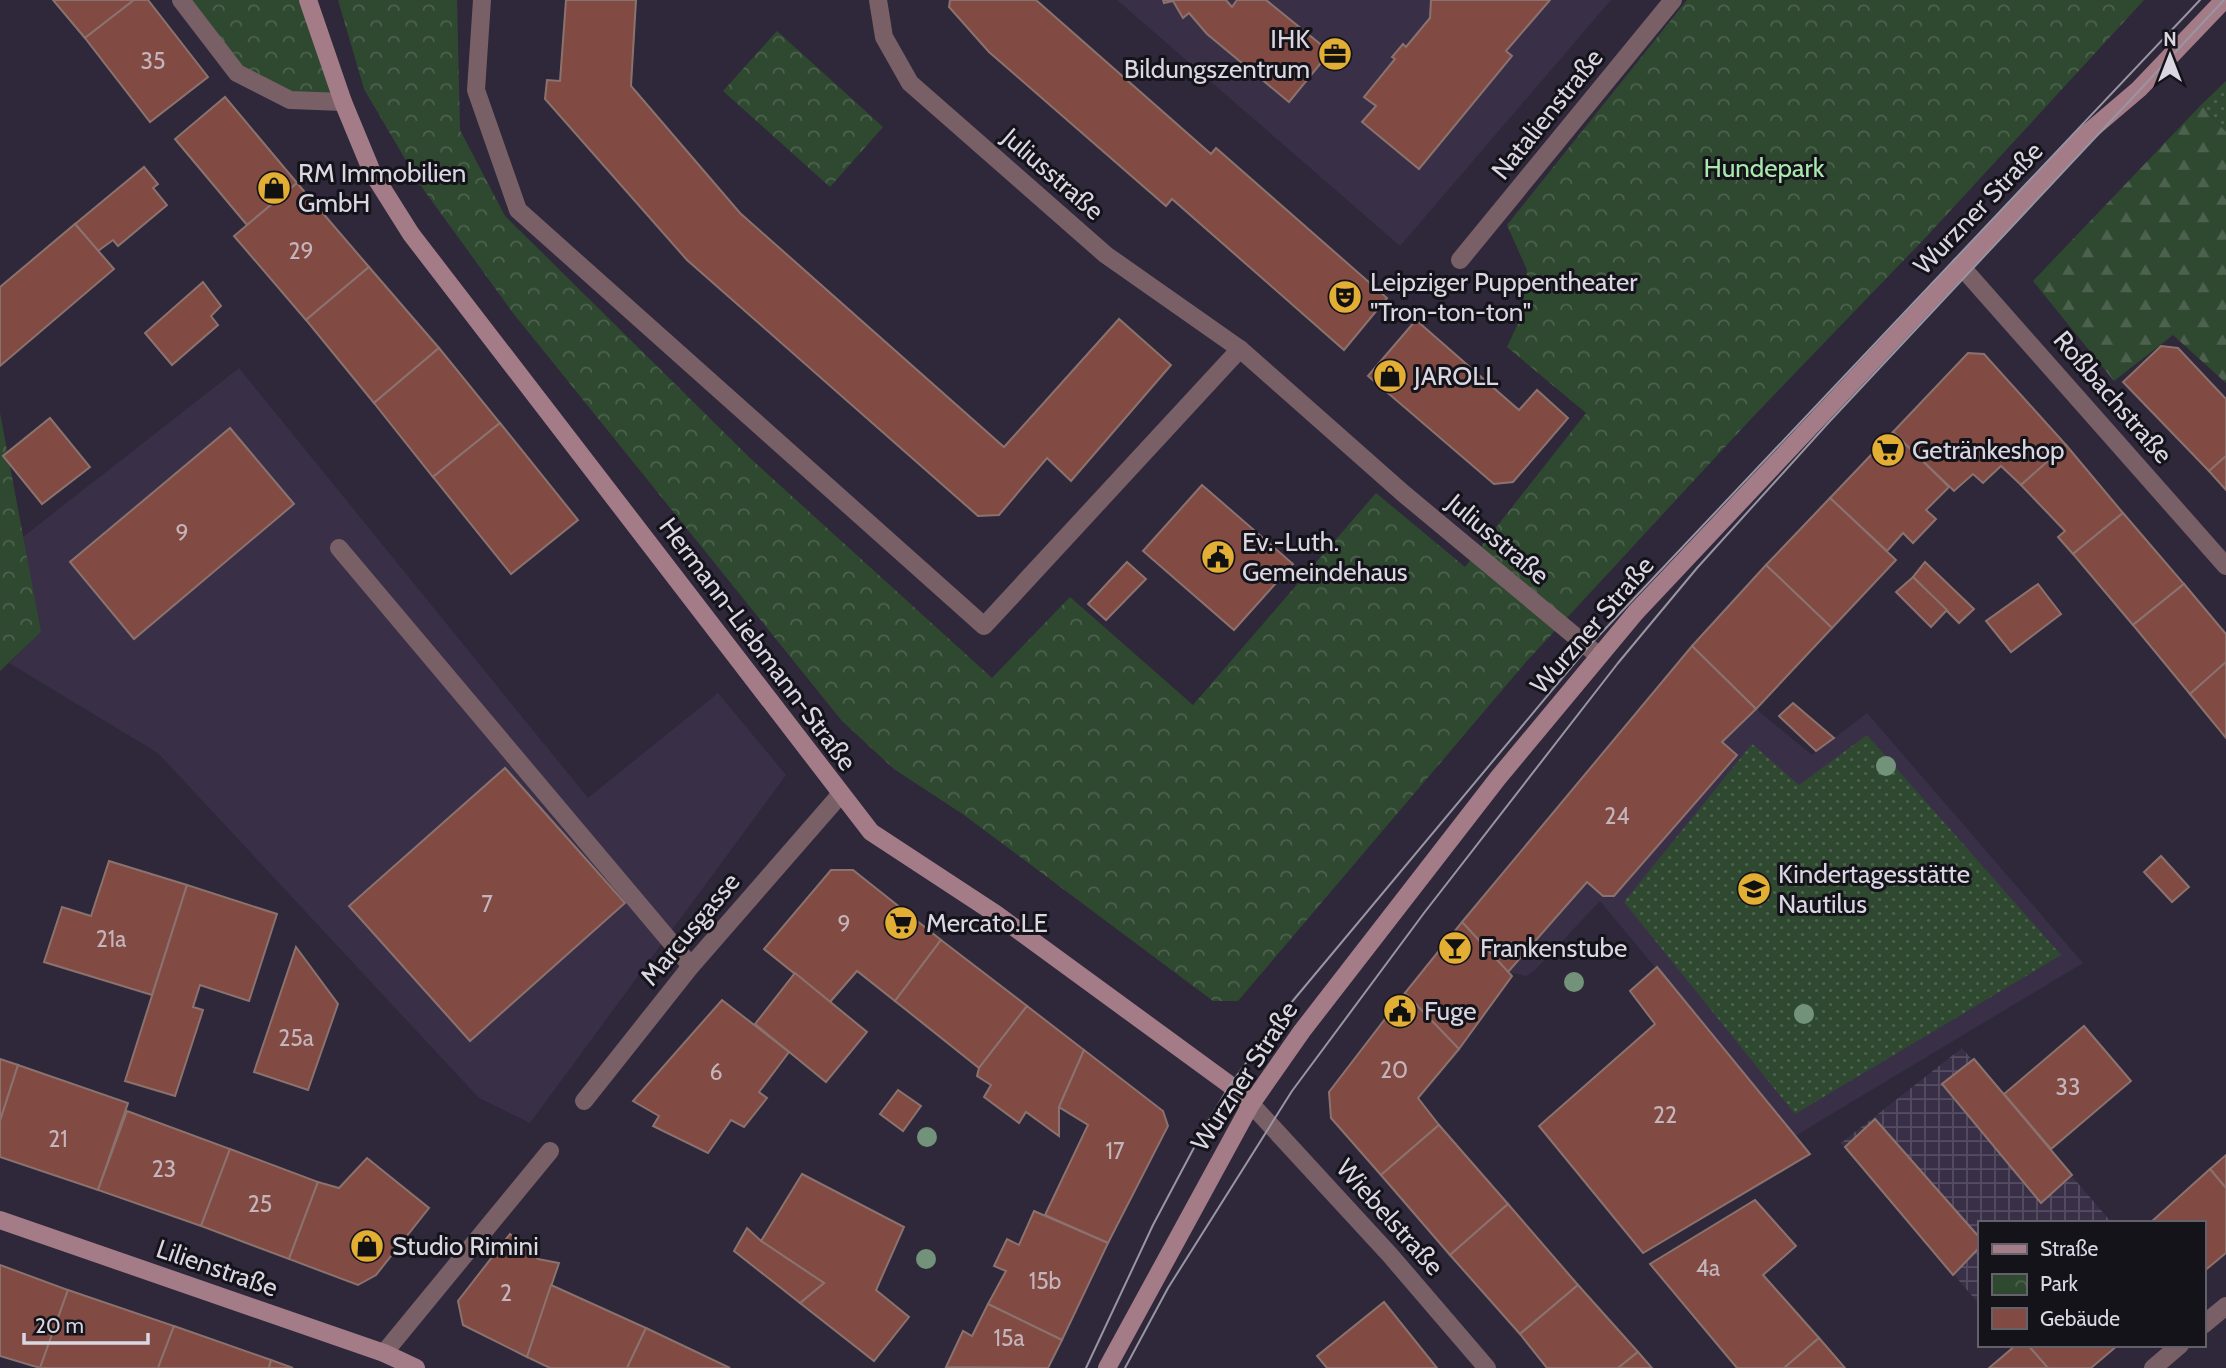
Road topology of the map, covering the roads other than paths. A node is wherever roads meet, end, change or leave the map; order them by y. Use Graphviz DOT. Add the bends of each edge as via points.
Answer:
graph roads {
  1 [pos="181,0"];
  2 [pos="309,0"];
  3 [pos="482,0"];
  4 [pos="878,0"];
  5 [pos="1673,0"];
  6 [pos="2224,0"];
  7 [pos="343,102"];
  8 [pos="1460,260"];
  9 [pos="1960,265"];
  10 [pos="1240,349"];
  11 [pos="339,548"];
  12 [pos="2226,566"];
  13 [pos="1599,656"];
  14 [pos="840,795"];
  15 [pos="691,966"];
  16 [pos="584,1101"];
  17 [pos="1251,1104"];
  18 [pos="550,1151"];
  19 [pos="0,1220"];
  20 [pos="2226,1306"];
  21 [pos="2205,1323"];
  22 [pos="2178,1347"];
  23 [pos="384,1353"];
  24 [pos="416,1368"];
  25 [pos="1107,1368"];
  26 [pos="1487,1368"];
  27 [pos="2153,1368"];
  1 -- 7 [label="street" via="237,73 290,100"];
  2 -- 7 [label="street, Hermann-Liebmann-Straße"];
  3 -- 10 [label="street" via="476,90 518,209 984,626"];
  4 -- 10 [label="street, Juliusstraße" via="884,37 911,83 1105,255"];
  5 -- 8 [label="street, Natalienstraße"];
  6 -- 9 [label="street, Wurzner Straße"];
  7 -- 14 [label="street, Hermann-Liebmann-Straße" via="372,172 411,234"];
  9 -- 12 [label="street, Roßbachstraße"];
  9 -- 13 [label="street, Wurzner Straße"];
  10 -- 13 [label="street, Juliusstraße" via="1404,494"];
  11 -- 15 [label="street"];
  13 -- 17 [label="street, Wurzner Straße" via="1414,885"];
  14 -- 15 [label="street, Marcusgasse"];
  14 -- 17 [label="street, Hermann-Liebmann-Straße" via="871,832 996,914"];
  15 -- 16 [label="street, Marcusgasse"];
  17 -- 25 [label="street, Wurzner Straße"];
  17 -- 26 [label="street, Wiebelstraße"];
  18 -- 23 [label="street"];
  19 -- 23 [label="street, Lilienstraße"];
  20 -- 21 [label="street"];
  22 -- 27 [label="street"];
  23 -- 24 [label="street, Lilienstraße"];
}
